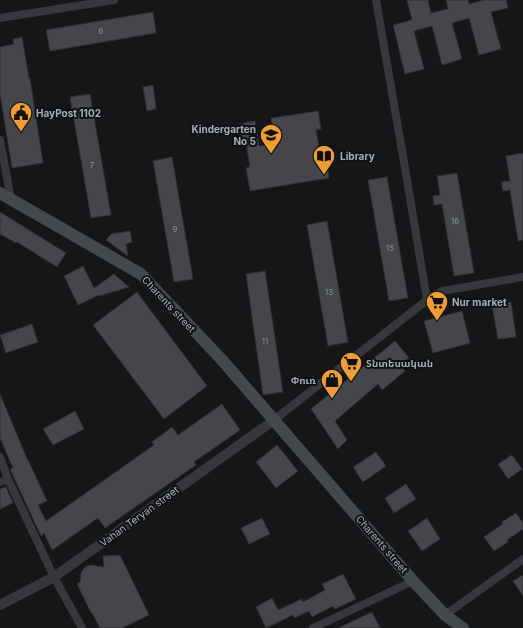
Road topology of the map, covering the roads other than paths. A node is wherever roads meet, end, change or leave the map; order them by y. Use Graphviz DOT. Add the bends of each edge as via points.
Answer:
graph roads {
  1 [pos="114,0"];
  2 [pos="376,0"];
  3 [pos="0,18"];
  4 [pos="0,140"];
  5 [pos="5,196"];
  6 [pos="523,277"];
  7 [pos="427,300"];
  8 [pos="274,420"];
  9 [pos="0,457"];
  10 [pos="4,481"];
  11 [pos="523,559"];
  12 [pos="54,577"];
  13 [pos="413,581"];
  14 [pos="0,605"];
  15 [pos="445,615"];
  16 [pos="82,628"];
  17 [pos="312,628"];
  18 [pos="463,628"];
  1 -- 3 [label="street"];
  2 -- 7 [label="street"];
  4 -- 5 [label="street"];
  5 -- 8 [label="main road, Charents street" via="141,274"];
  6 -- 7 [label="street" via="442,291"];
  7 -- 8 [label="street"];
  8 -- 12 [label="street, Vahan Teryan street"];
  8 -- 13 [label="main road, Charents street"];
  9 -- 10 [label="street"];
  10 -- 12 [label="street"];
  11 -- 15 [label="street"];
  12 -- 14 [label="street, Vahan Teryan street"];
  12 -- 16 [label="street"];
  13 -- 15 [label="main road, Charents street"];
  13 -- 17 [label="street"];
  15 -- 18 [label="main road, Charents street"];
}
